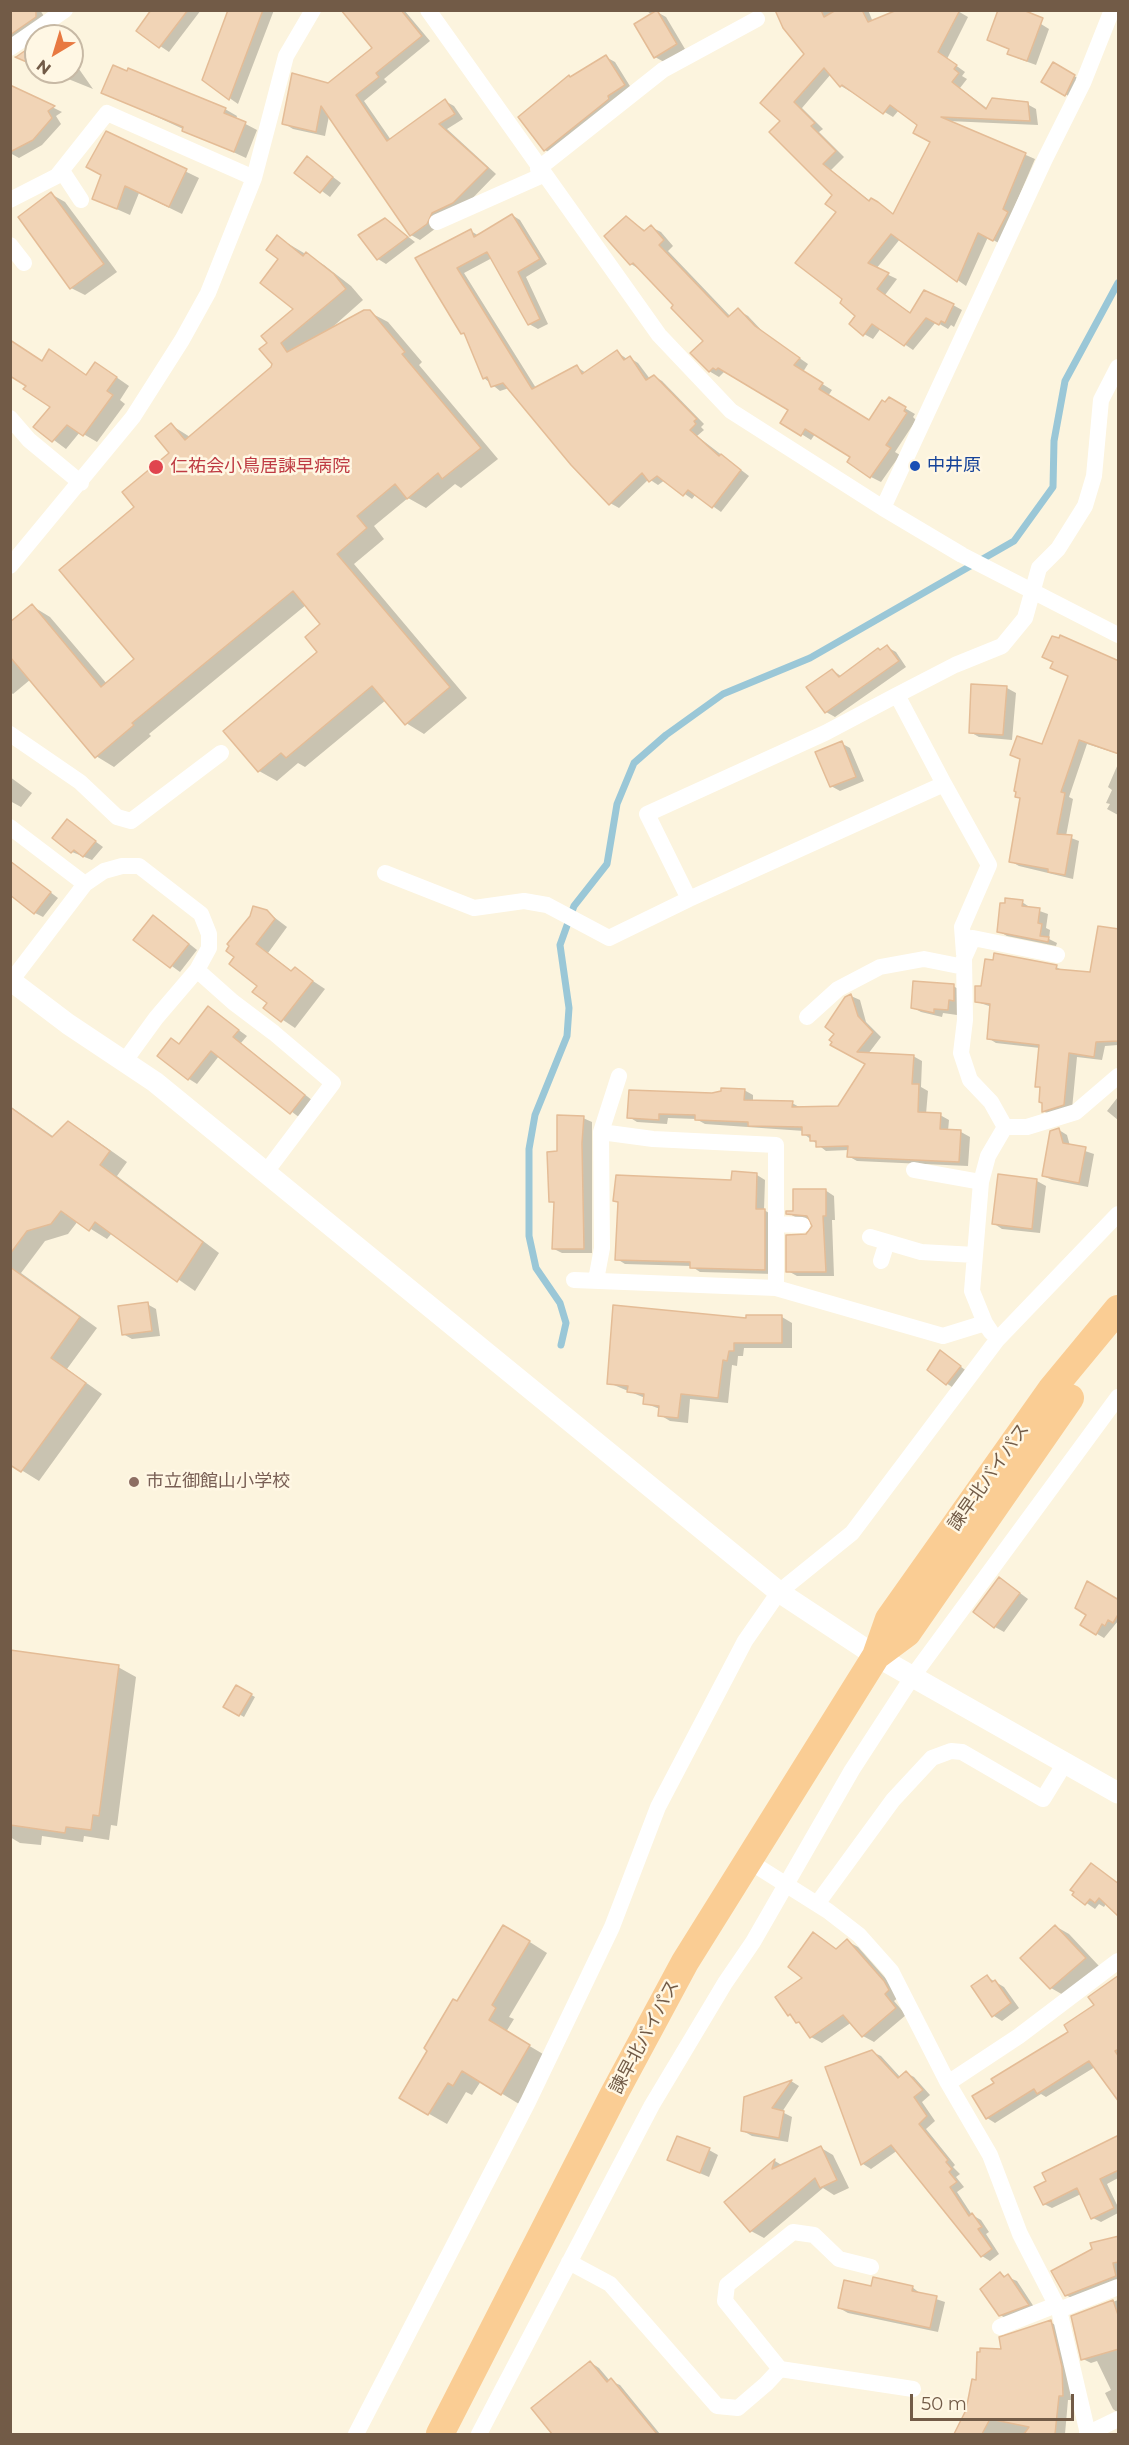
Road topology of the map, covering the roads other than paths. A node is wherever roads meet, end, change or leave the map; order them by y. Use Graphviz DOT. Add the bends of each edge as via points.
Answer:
graph roads {
  1 [pos="65,10"];
  2 [pos="313,10"];
  3 [pos="428,10"];
  4 [pos="1112,10"];
  5 [pos="757,19"];
  6 [pos="10,48"];
  7 [pos="62,171"];
  8 [pos="541,172"];
  9 [pos="254,178"];
  10 [pos="10,200"];
  11 [pos="81,200"];
  12 [pos="437,222"];
  13 [pos="10,245"];
  14 [pos="24,263"];
  15 [pos="1119,368"];
  16 [pos="10,418"];
  17 [pos="81,483"];
  18 [pos="883,508"];
  19 [pos="10,566"];
  20 [pos="1033,593"];
  21 [pos="1119,635"];
  22 [pos="897,695"];
  23 [pos="10,734"];
  24 [pos="221,753"];
  25 [pos="944,784"];
  26 [pos="10,827"];
  27 [pos="385,873"];
  28 [pos="85,884"];
  29 [pos="689,898"];
  30 [pos="1057,954"];
  31 [pos="964,963"];
  32 [pos="197,970"];
  33 [pos="11,980"];
  34 [pos="807,1017"];
  35 [pos="124,1062"];
  36 [pos="619,1076"];
  37 [pos="1119,1076"];
  38 [pos="1005,1127"];
  39 [pos="601,1132"];
  40 [pos="914,1170"];
  41 [pos="266,1172"];
  42 [pos="981,1182"];
  43 [pos="1119,1214"];
  44 [pos="776,1224"];
  45 [pos="802,1225"];
  46 [pos="870,1237"];
  47 [pos="887,1242"];
  48 [pos="975,1255"];
  49 [pos="881,1262"];
  50 [pos="574,1280"];
  51 [pos="596,1280"];
  52 [pos="776,1288"];
  53 [pos="1119,1309"];
  54 [pos="985,1323"];
  55 [pos="1119,1337"];
  56 [pos="997,1340"];
  57 [pos="1119,1397"];
  58 [pos="779,1592"];
  59 [pos="876,1656"];
  60 [pos="913,1676"];
  61 [pos="1065,1763"];
  62 [pos="1119,1793"];
  63 [pos="747,1860"];
  64 [pos="786,1885"];
  65 [pos="817,1904"];
  66 [pos="1119,1961"];
  67 [pos="948,2083"];
  68 [pos="569,2262"];
  69 [pos="871,2267"];
  70 [pos="1119,2287"];
  71 [pos="1058,2307"];
  72 [pos="1000,2327"];
  73 [pos="780,2369"];
  74 [pos="913,2389"];
  75 [pos="1119,2419"];
  76 [pos="356,2434"];
  77 [pos="440,2434"];
  78 [pos="479,2434"];
  79 [pos="1088,2434"];
  1 -- 6 [label="street"];
  2 -- 9 [label="street" via="286,56"];
  3 -- 8 [label="street"];
  4 -- 18 [label="street" via="1083,83"];
  5 -- 8 [label="street" via="663,70"];
  7 -- 9 [label="street" via="107,113"];
  7 -- 10 [label="street"];
  7 -- 11 [label="street"];
  8 -- 12 [label="street"];
  8 -- 18 [label="street" via="659,335 731,411"];
  9 -- 17 [label="street" via="208,293 182,340 133,417"];
  13 -- 14 [label="street"];
  15 -- 20 [label="street" via="1101,400 1094,476 1085,506 1058,549 1038,568"];
  16 -- 17 [label="street" via="29,440"];
  17 -- 19 [label="street"];
  18 -- 20 [label="street"];
  20 -- 21 [label="street"];
  20 -- 22 [label="street" via="1025,618 1002,646 954,665"];
  22 -- 25 [label="street"];
  22 -- 29 [label="street" via="825,733 646,814"];
  23 -- 24 [label="street" via="80,782 117,817 130,821"];
  25 -- 29 [label="street"];
  25 -- 31 [label="street" via="989,865 962,927"];
  26 -- 28 [label="street"];
  27 -- 29 [label="street" via="474,908 524,901 547,905 609,938"];
  28 -- 32 [label="street" via="105,871 139,866 201,914 209,934 209,948"];
  28 -- 33 [label="street"];
  30 -- 31 [label="street" via="973,938"];
  31 -- 34 [label="street" via="924,959 880,967 838,989"];
  31 -- 38 [label="street" via="961,1053 969,1080 991,1102"];
  32 -- 35 [label="street"];
  32 -- 41 [label="street" via="333,1083"];
  33 -- 35 [label="street"];
  35 -- 41 [label="street" via="155,1082"];
  36 -- 39 [label="street"];
  37 -- 38 [label="street" via="1076,1112 1027,1127"];
  38 -- 42 [label="street" via="988,1156"];
  39 -- 44 [label="street" via="653,1139 776,1145"];
  39 -- 51 [label="street" via="602,1248"];
  40 -- 42 [label="street"];
  41 -- 58 [label="street"];
  42 -- 48 [label="street"];
  43 -- 56 [label="street"];
  44 -- 45 [label="street"];
  44 -- 52 [label="street"];
  46 -- 47 [label="street"];
  47 -- 48 [label="street" via="921,1252"];
  47 -- 49 [label="street"];
  48 -- 54 [label="street" via="972,1291"];
  50 -- 51 [label="street"];
  51 -- 52 [label="street"];
  52 -- 54 [label="street" via="943,1336"];
  53 -- 59 [label="highway, 諫早北バイパス" via="1051,1390 889,1619"];
  54 -- 56 [label="street"];
  55 -- 59 [label="highway, 諫早北バイパス" via="1065,1404 908,1633"];
  56 -- 58 [label="street" via="852,1533"];
  57 -- 60 [label="street"];
  58 -- 59 [label="street"];
  58 -- 76 [label="street" via="745,1641 690,1741 658,1807 612,1927 553,2051"];
  59 -- 60 [label="street"];
  59 -- 63 [label="highway, 諫早北バイパス"];
  60 -- 61 [label="street"];
  60 -- 64 [label="street" via="852,1770"];
  61 -- 62 [label="street"];
  61 -- 65 [label="street" via="1043,1799 963,1752 951,1751 932,1758 893,1800"];
  63 -- 64 [label="street"];
  63 -- 77 [label="highway, 諫早北バイパス" via="685,1962 614,2094"];
  64 -- 65 [label="street"];
  64 -- 68 [label="street" via="652,2105"];
  65 -- 67 [label="street" via="859,1935 891,1971"];
  66 -- 67 [label="street"];
  67 -- 71 [label="street" via="990,2155 1020,2234"];
  68 -- 73 [label="street" via="610,2284 717,2406 738,2408"];
  68 -- 78 [label="street"];
  69 -- 73 [label="street" via="839,2259 814,2235 793,2232 727,2285 725,2301"];
  70 -- 71 [label="street"];
  71 -- 72 [label="street"];
  71 -- 79 [label="street"];
  73 -- 74 [label="street"];
  75 -- 79 [label="street"];
}
